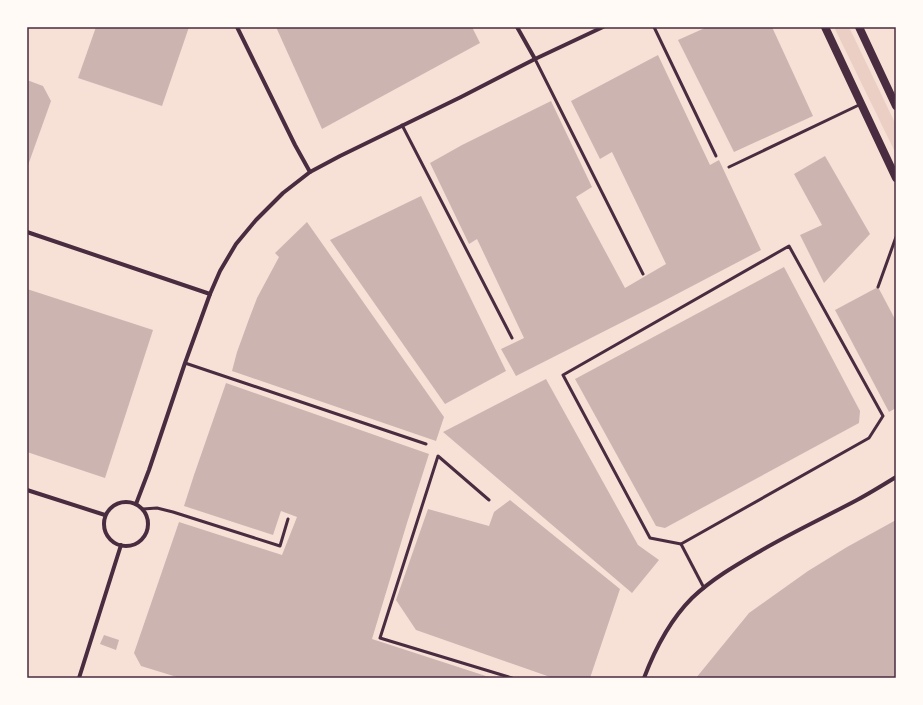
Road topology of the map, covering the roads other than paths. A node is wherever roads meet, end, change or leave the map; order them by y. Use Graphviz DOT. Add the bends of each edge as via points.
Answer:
graph roads {
  1 [pos="237,27"];
  2 [pos="517,27"];
  3 [pos="603,27"];
  4 [pos="654,27"];
  5 [pos="826,27"];
  6 [pos="859,27"];
  7 [pos="535,59"];
  8 [pos="861,103"];
  9 [pos="896,106"];
  10 [pos="402,125"];
  11 [pos="716,156"];
  12 [pos="729,167"];
  13 [pos="310,172"];
  14 [pos="896,178"];
  15 [pos="27,232"];
  16 [pos="896,236"];
  17 [pos="643,274"];
  18 [pos="878,287"];
  19 [pos="210,294"];
  20 [pos="512,338"];
  21 [pos="185,362"];
  22 [pos="426,444"];
  23 [pos="896,477"];
  24 [pos="27,490"];
  25 [pos="489,500"];
  26 [pos="136,504"];
  27 [pos="143,509"];
  28 [pos="105,515"];
  29 [pos="288,519"];
  30 [pos="681,544"];
  31 [pos="121,545"];
  32 [pos="704,588"];
  33 [pos="80,678"];
  34 [pos="512,678"];
  35 [pos="644,678"];
  1 -- 13 [label="street"];
  2 -- 7 [label="street"];
  3 -- 7 [label="street"];
  4 -- 11 [label="lane"];
  5 -- 8 [label="main road"];
  6 -- 9 [label="main road"];
  7 -- 10 [label="street"];
  7 -- 17 [label="lane"];
  8 -- 12 [label="lane"];
  8 -- 14 [label="main road"];
  10 -- 13 [label="street"];
  10 -- 20 [label="lane"];
  13 -- 19 [label="street" via="283,193 236,244"];
  15 -- 19 [label="street"];
  16 -- 18 [label="lane"];
  19 -- 21 [label="street"];
  21 -- 22 [label="lane"];
  21 -- 26 [label="street"];
  23 -- 32 [label="street" via="780,539 742,561"];
  24 -- 28 [label="street"];
  25 -- 34 [label="lane" via="438,456 380,638"];
  26 -- 27 [label="street"];
  26 -- 28 [label="street" via="115,504"];
  27 -- 29 [label="lane" via="157,508 173,512 280,546"];
  27 -- 31 [label="street" via="148,522 145,535 135,544"];
  28 -- 31 [label="street" via="106,534"];
  30 -- 30 [label="lane" via="650,538 563,375 789,246 883,416 869,438"];
  30 -- 32 [label="lane"];
  31 -- 33 [label="street"];
  32 -- 35 [label="street" via="663,636"];
}
